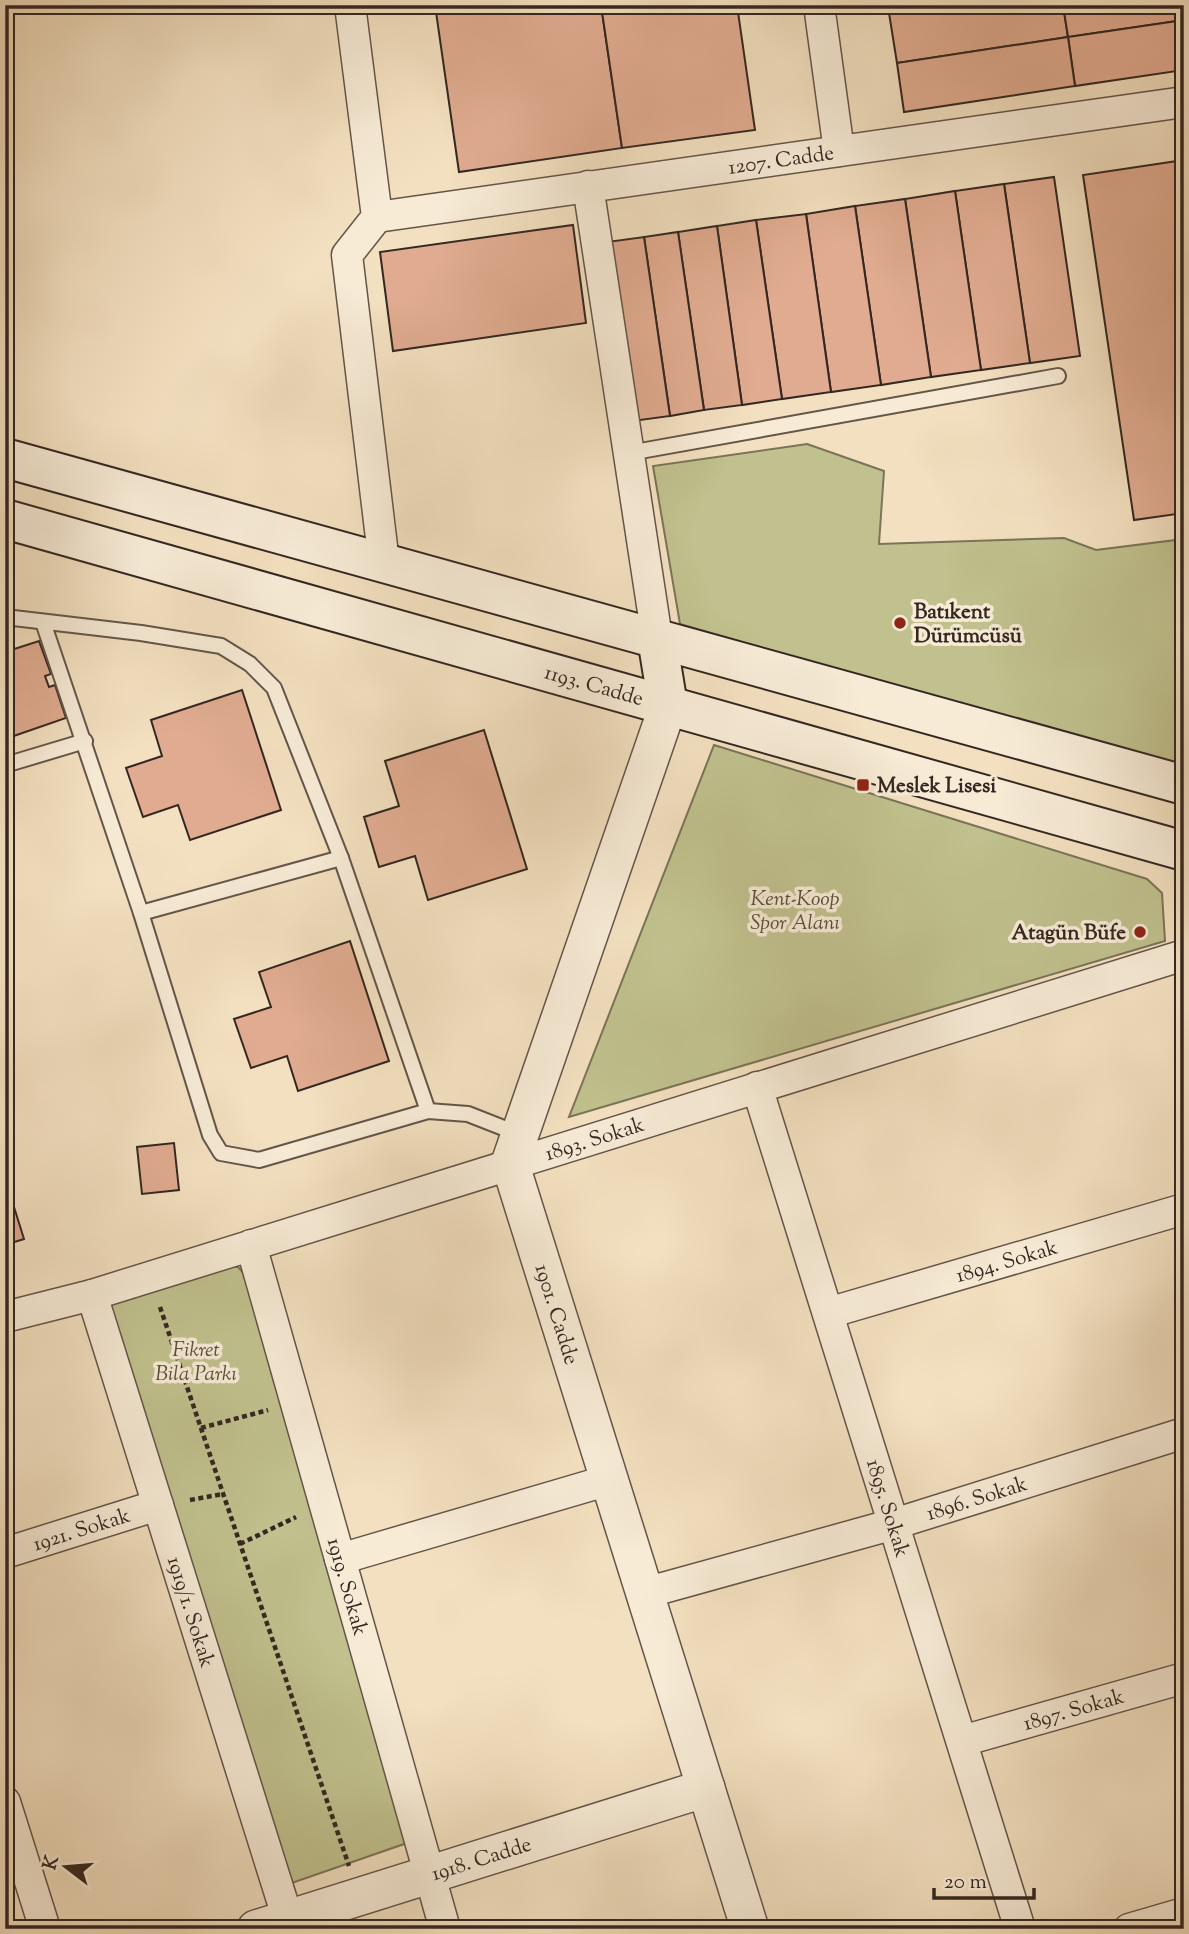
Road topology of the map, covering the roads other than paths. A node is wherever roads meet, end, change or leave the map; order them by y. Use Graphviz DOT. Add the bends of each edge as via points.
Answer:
graph roads {
  1 [pos="350,5"];
  2 [pos="819,5"];
  3 [pos="1184,102"];
  4 [pos="839,151"];
  5 [pos="588,186"];
  6 [pos="377,216"];
  7 [pos="1058,376"];
  8 [pos="629,453"];
  9 [pos="5,458"];
  10 [pos="5,519"];
  11 [pos="383,563"];
  12 [pos="5,617"];
  13 [pos="43,622"];
  14 [pos="657,638"];
  15 [pos="668,706"];
  16 [pos="85,741"];
  17 [pos="5,765"];
  18 [pos="1184,785"];
  19 [pos="1184,851"];
  20 [pos="341,859"];
  21 [pos="141,913"];
  22 [pos="1184,955"];
  23 [pos="757,1087"];
  24 [pos="428,1111"];
  25 [pos="515,1149"];
  26 [pos="1184,1209"];
  27 [pos="251,1245"];
  28 [pos="92,1295"];
  29 [pos="828,1312"];
  30 [pos="5,1317"];
  31 [pos="1184,1433"];
  32 [pos="610,1480"];
  33 [pos="158,1505"];
  34 [pos="894,1524"];
  35 [pos="5,1553"];
  36 [pos="340,1559"];
  37 [pos="645,1593"];
  38 [pos="1184,1678"];
  39 [pos="962,1741"];
  40 [pos="706,1788"];
  41 [pos="5,1802"];
  42 [pos="429,1874"];
  43 [pos="1184,1913"];
  44 [pos="278,1925"];
  45 [pos="45,1929"];
  46 [pos="445,1929"];
  47 [pos="750,1929"];
  48 [pos="1020,1929"];
  49 [pos="1129,1929"];
  1 -- 6 [label="street"];
  2 -- 4 [label="street"];
  3 -- 4 [label="street, 1207. Cadde"];
  4 -- 5 [label="street, 1207. Cadde"];
  5 -- 6 [label="street, 1207. Cadde"];
  5 -- 8 [label="street"];
  6 -- 11 [label="street" via="347,255"];
  7 -- 8 [label="lane"];
  8 -- 14 [label="street"];
  9 -- 11 [label="main road"];
  10 -- 15 [label="main road, 1193. Cadde"];
  11 -- 14 [label="main road"];
  12 -- 13 [label="lane"];
  13 -- 16 [label="lane"];
  13 -- 20 [label="lane" via="221,646 250,664 274,688"];
  14 -- 15 [label="main road"];
  14 -- 18 [label="main road"];
  15 -- 19 [label="main road, 1193. Cadde"];
  15 -- 25 [label="street"];
  16 -- 17 [label="lane"];
  16 -- 21 [label="lane"];
  20 -- 21 [label="lane"];
  20 -- 24 [label="lane"];
  21 -- 24 [label="lane" via="210,1135 221,1153 259,1160"];
  22 -- 23 [label="street, 1893. Sokak"];
  23 -- 25 [label="street, 1893. Sokak"];
  23 -- 29 [label="street, 1895. Sokak"];
  24 -- 25 [label="lane" via="468,1114"];
  25 -- 27 [label="street, 1893. Sokak"];
  25 -- 32 [label="street, 1901. Cadde"];
  26 -- 29 [label="street, 1894. Sokak"];
  27 -- 28 [label="street, 1893. Sokak"];
  27 -- 36 [label="street, 1919. Sokak"];
  28 -- 30 [label="street, 1893. Sokak"];
  28 -- 33 [label="street, 1919/1. Sokak"];
  29 -- 34 [label="street, 1895. Sokak"];
  31 -- 34 [label="street, 1896. Sokak"];
  32 -- 36 [label="street"];
  32 -- 37 [label="street, 1901. Cadde"];
  33 -- 35 [label="street, 1921. Sokak"];
  33 -- 44 [label="street, 1919/1. Sokak"];
  34 -- 37 [label="street, 1896. Sokak"];
  34 -- 39 [label="street, 1895. Sokak"];
  36 -- 42 [label="street, 1919. Sokak"];
  37 -- 40 [label="street, 1901. Cadde"];
  38 -- 39 [label="street, 1897. Sokak"];
  39 -- 48 [label="street, 1895. Sokak"];
  40 -- 42 [label="street, 1918. Cadde"];
  40 -- 47 [label="street, 1901. Cadde"];
  41 -- 45 [label="street"];
  42 -- 44 [label="street, 1918. Cadde"];
  42 -- 46 [label="street, 1919. Sokak"];
  43 -- 49 [label="street"];
}
